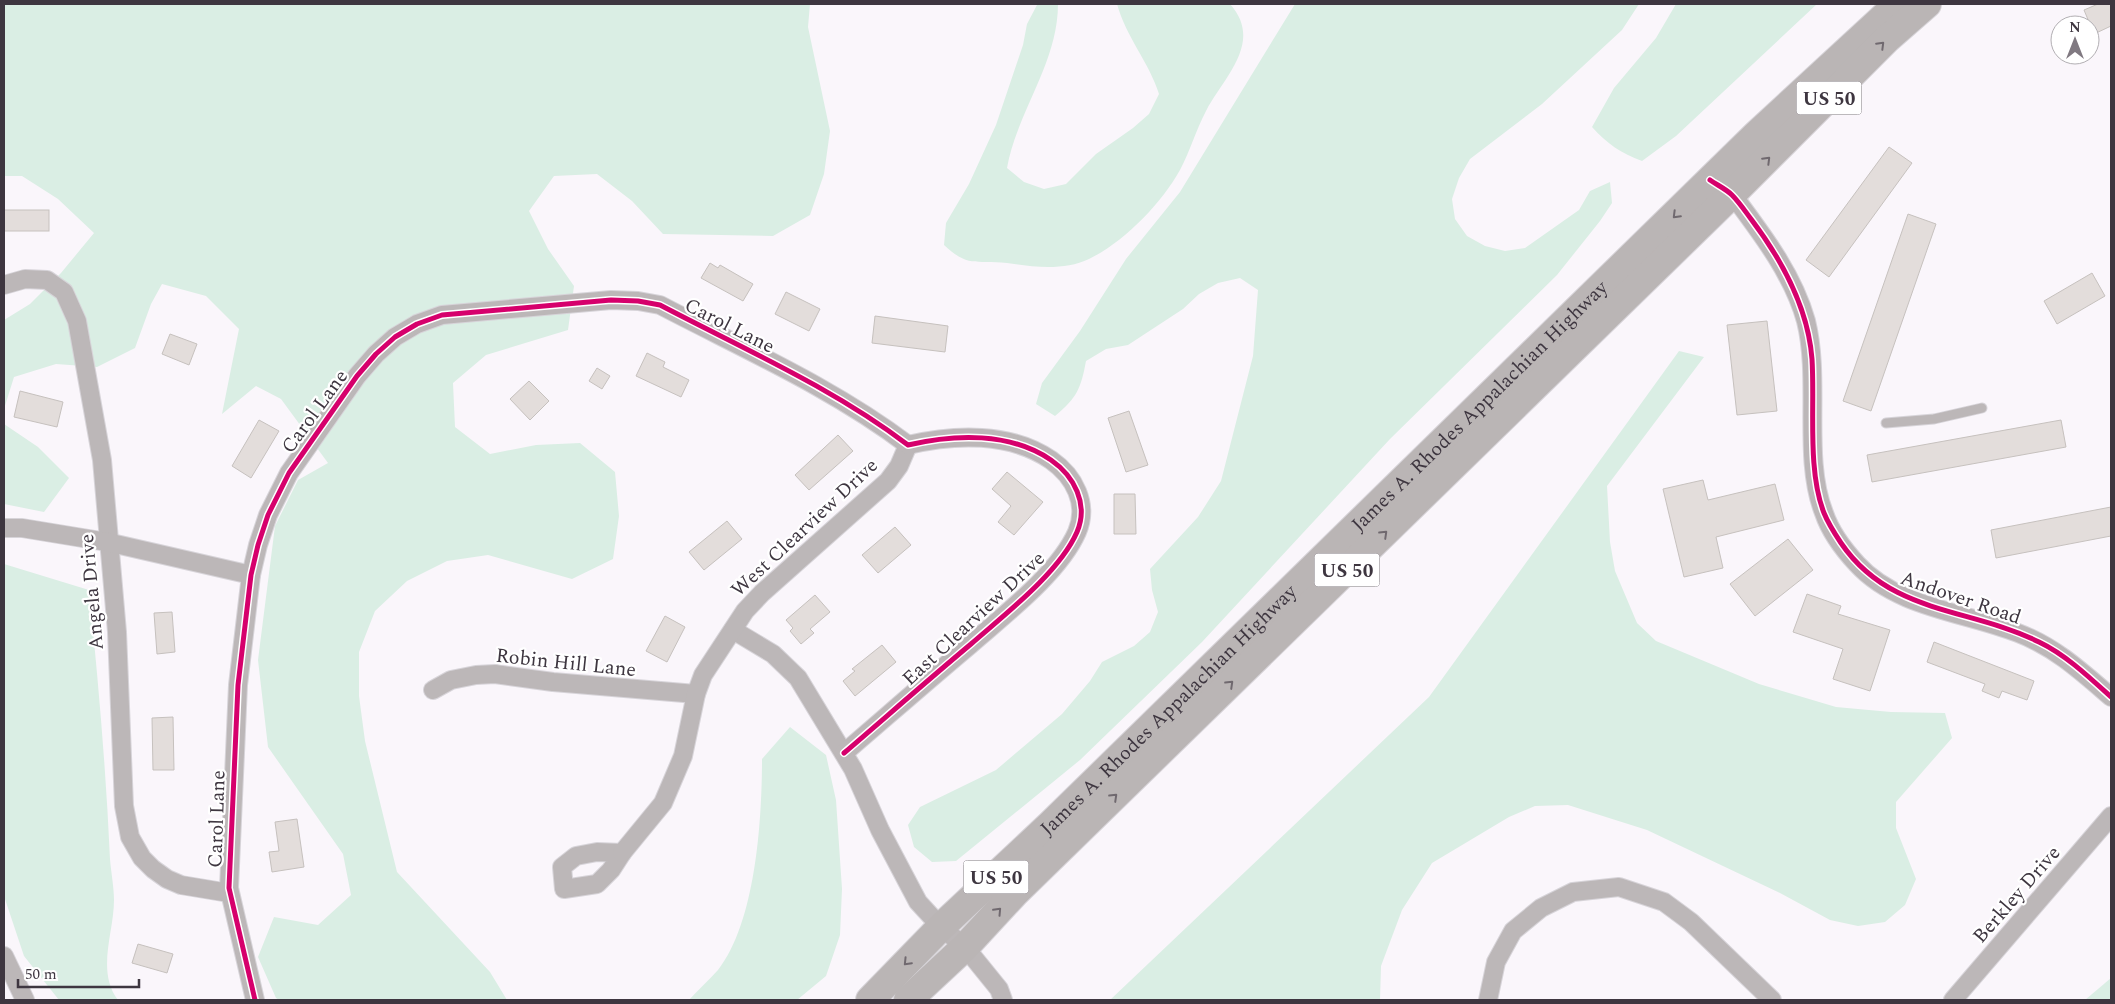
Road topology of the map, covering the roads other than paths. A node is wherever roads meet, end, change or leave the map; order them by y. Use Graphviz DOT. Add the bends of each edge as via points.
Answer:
graph roads {
  1 [pos="1898,4"];
  2 [pos="1927,4"];
  3 [pos="1721,187"];
  4 [pos="4,285"];
  5 [pos="1982,408"];
  6 [pos="1886,423"];
  7 [pos="908,445"];
  8 [pos="4,528"];
  9 [pos="107,542"];
  10 [pos="251,574"];
  11 [pos="733,630"];
  12 [pos="434,690"];
  13 [pos="696,694"];
  14 [pos="2111,697"];
  15 [pos="844,753"];
  16 [pos="2111,816"];
  17 [pos="622,853"];
  18 [pos="229,893"];
  19 [pos="941,927"];
  20 [pos="965,947"];
  21 [pos="4,956"];
  22 [pos="26,1000"];
  23 [pos="255,1000"];
  24 [pos="870,1000"];
  25 [pos="908,1000"];
  26 [pos="1003,1000"];
  27 [pos="1488,1000"];
  28 [pos="1772,1000"];
  29 [pos="1953,1000"];
  1 -- 3 [label="highway, James A. Rhodes Appalachian Highway / US 50" via="1803,90"];
  3 -- 2 [label="highway, James A. Rhodes Appalachian Highway / US 50, one-way"];
  3 -- 14 [label="street, Andover Road" via="1769,245 1798,296 1812,358 1817,487 1824,513 1847,551 1865,572 1902,596 2018,632 2040,642 2061,655"];
  3 -- 19 [label="highway, James A. Rhodes Appalachian Highway / US 50, one-way"];
  20 -- 3 [label="highway, James A. Rhodes Appalachian Highway / US 50, one-way"];
  4 -- 9 [label="street, Angela Drive" via="25,279 47,280 64,292 71,305 82,345 102,460"];
  5 -- 6 [label="lane" via="1917,422"];
  7 -- 10 [label="street, Carol Lane" via="889,430 811,384 660,305 611,300 442,315 395,337 357,376 289,473 268,515"];
  7 -- 11 [label="street, West Clearview Drive" via="888,481 762,593 745,610"];
  7 -- 15 [label="street, East Clearview Drive" via="974,438 1003,440 1036,450 1071,478 1080,501 1081,514 1069,547 1017,604"];
  8 -- 9 [label="street"];
  9 -- 10 [label="street"];
  9 -- 18 [label="street, Angela Drive" via="116,632 124,806 130,837 142,858 167,879 181,885"];
  10 -- 18 [label="street, Carol Lane" via="238,685"];
  11 -- 13 [label="street, West Clearview Drive" via="703,675"];
  11 -- 15 [label="street" via="773,654 793,671"];
  12 -- 13 [label="street, Robin Hill Lane" via="451,680 496,674"];
  13 -- 17 [label="street, West Clearview Drive" via="683,756 663,802"];
  15 -- 19 [label="street" via="901,872 918,902"];
  16 -- 29 [label="street, Berkley Drive"];
  18 -- 23 [label="street, Carol Lane"];
  19 -- 20 [label="street"];
  19 -- 24 [label="highway, James A. Rhodes Appalachian Highway / US 50, one-way"];
  20 -- 25 [label="highway, James A. Rhodes Appalachian Highway / US 50"];
  20 -- 26 [label="street" via="999,989"];
  21 -- 22 [label="street"];
  27 -- 28 [label="street" via="1496,962 1513,931 1541,908 1573,892 1619,887 1664,902 1691,922"];
}
